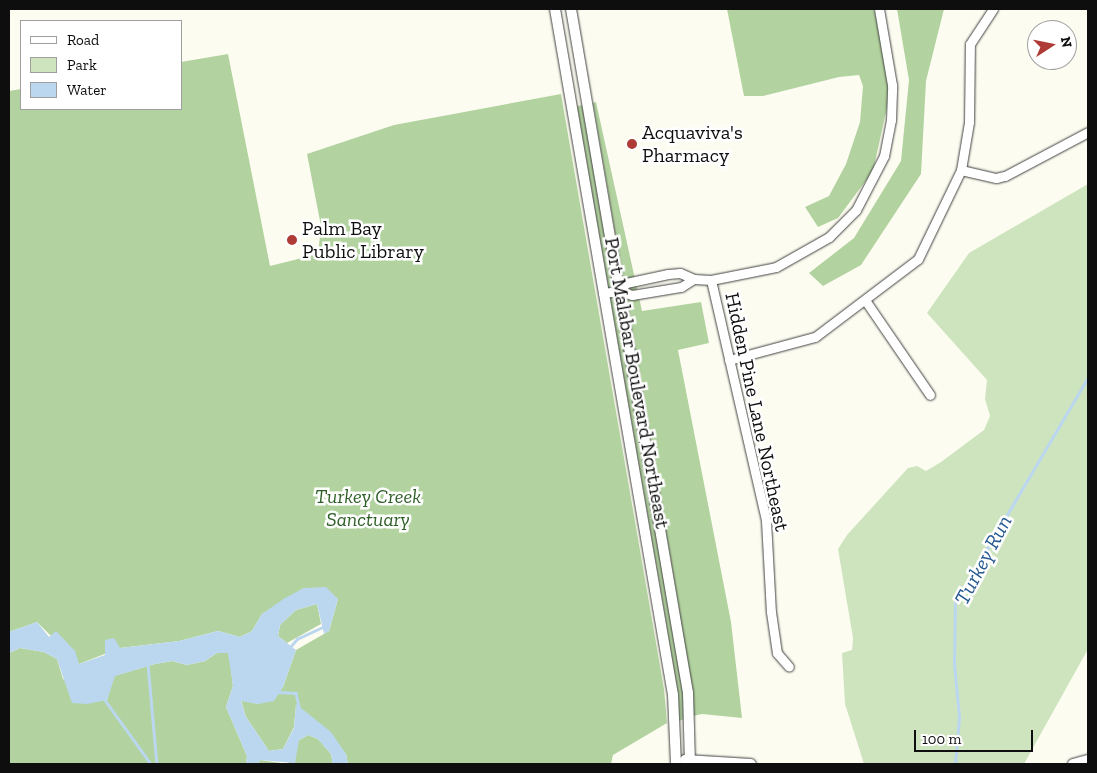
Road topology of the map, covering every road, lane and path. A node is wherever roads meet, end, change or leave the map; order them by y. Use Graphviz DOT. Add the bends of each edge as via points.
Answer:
graph roads {
  1 [pos="555,9"];
  2 [pos="879,9"];
  3 [pos="993,9"];
  4 [pos="572,12"];
  5 [pos="557,20"];
  6 [pos="1088,132"];
  7 [pos="961,170"];
  8 [pos="694,279"];
  9 [pos="711,280"];
  10 [pos="619,291"];
  11 [pos="603,294"];
  12 [pos="865,300"];
  13 [pos="729,360"];
  14 [pos="930,395"];
  15 [pos="789,667"];
  16 [pos="1088,760"];
  17 [pos="676,762"];
  18 [pos="690,763"];
  19 [pos="751,764"];
  20 [pos="1074,764"];
  1 -- 5 [label="street, Port Malabar Boulevard Northeast"];
  2 -- 9 [label="street" via="892,85 891,120 884,156 856,210 829,237 776,267"];
  3 -- 7 [label="street" via="970,44 970,122"];
  4 -- 5 [label="street"];
  4 -- 10 [label="street, Port Malabar Boulevard Northeast"];
  5 -- 11 [label="street, Port Malabar Boulevard Northeast"];
  6 -- 7 [label="street" via="1005,176 996,178"];
  7 -- 12 [label="street" via="918,259"];
  8 -- 9 [label="street"];
  8 -- 10 [label="street" via="681,287 629,295"];
  8 -- 10 [label="street" via="674,273 626,283"];
  9 -- 13 [label="street, Hidden Pine Lane Northeast"];
  10 -- 11 [label="street"];
  10 -- 18 [label="street, Port Malabar Boulevard Northeast" via="688,693"];
  11 -- 17 [label="street, Port Malabar Boulevard Northeast" via="674,695"];
  12 -- 13 [label="street" via="815,337"];
  12 -- 14 [label="street"];
  13 -- 15 [label="street, Hidden Pine Lane Northeast" via="766,521 771,612 777,653"];
  16 -- 20 [label="street"];
  17 -- 18 [label="street"];
  18 -- 19 [label="street"];
}
